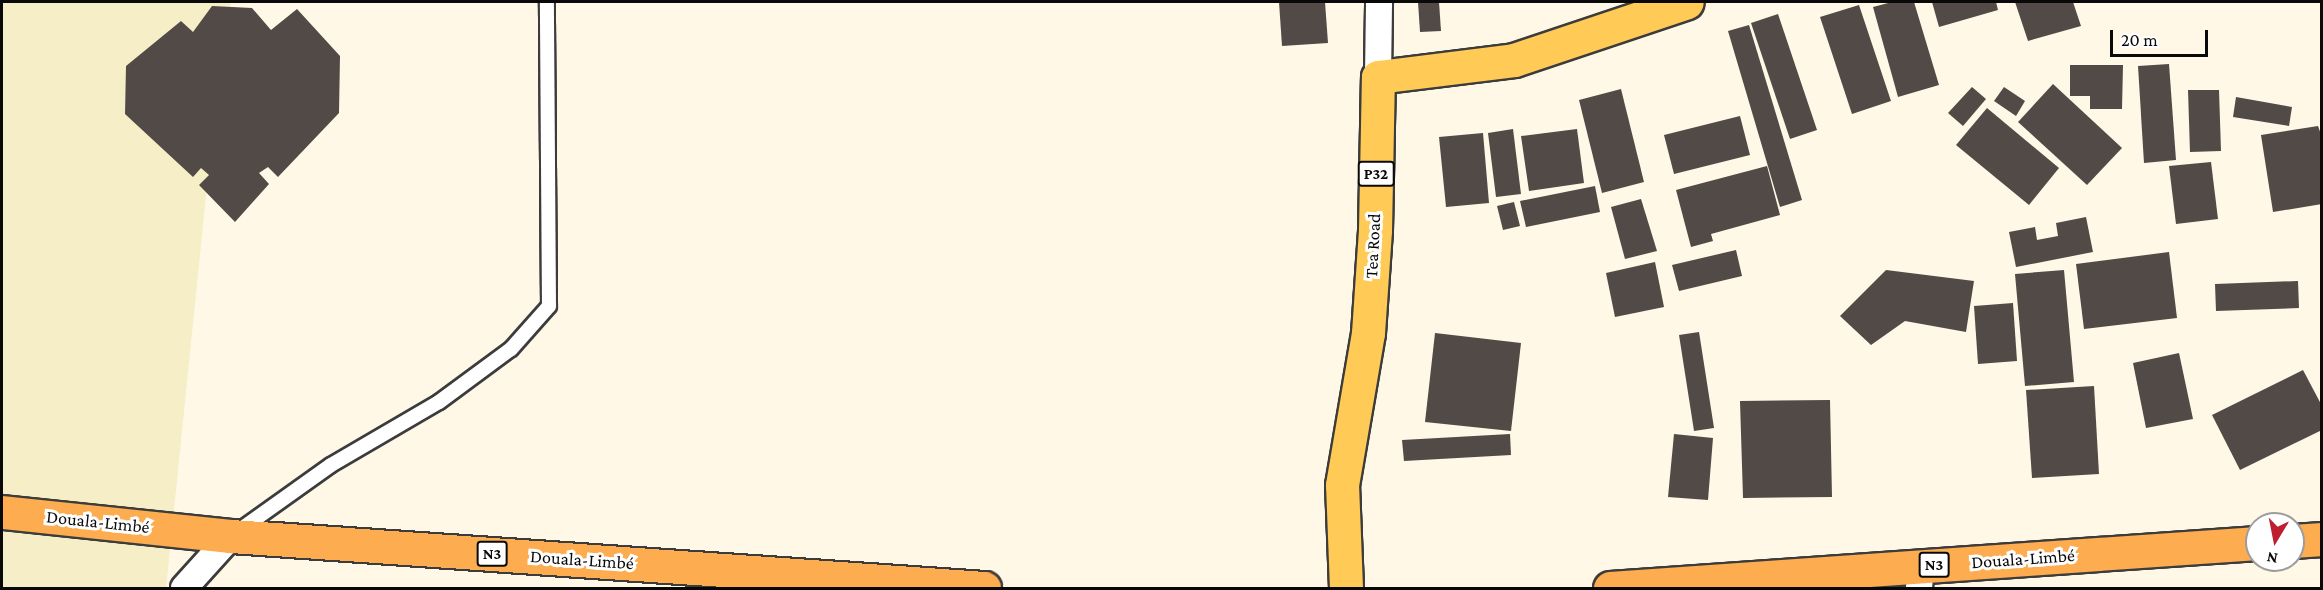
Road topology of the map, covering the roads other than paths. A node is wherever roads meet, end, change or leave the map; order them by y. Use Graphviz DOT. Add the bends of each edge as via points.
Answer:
graph roads {
  1 [pos="547,2"];
  2 [pos="1379,2"];
  3 [pos="1687,2"];
  4 [pos="1378,77"];
  5 [pos="2,512"];
  6 [pos="231,536"];
  7 [pos="2322,539"];
  8 [pos="2305,540"];
  9 [pos="2245,544"];
  10 [pos="1920,577"];
  11 [pos="920,586"];
  12 [pos="184,588"];
  13 [pos="984,588"];
  14 [pos="1346,588"];
  15 [pos="1610,588"];
  1 -- 6 [label="lane" via="549,306 511,349 439,402 332,465"];
  2 -- 4 [label="street"];
  3 -- 4 [label="main road" via="1514,60"];
  4 -- 14 [label="main road, Tea Road / P32" via="1368,333 1342,484"];
  5 -- 6 [label="highway, Douala-Limbé / N3"];
  6 -- 11 [label="highway, Douala-Limbé / N3"];
  6 -- 12 [label="street"];
  7 -- 8 [label="highway"];
  9 -- 10 [label="highway, Douala-Limbé / N3"];
  10 -- 15 [label="highway, Douala-Limbé / N3"];
  11 -- 13 [label="highway, Douala-Limbé / N3"];
}
